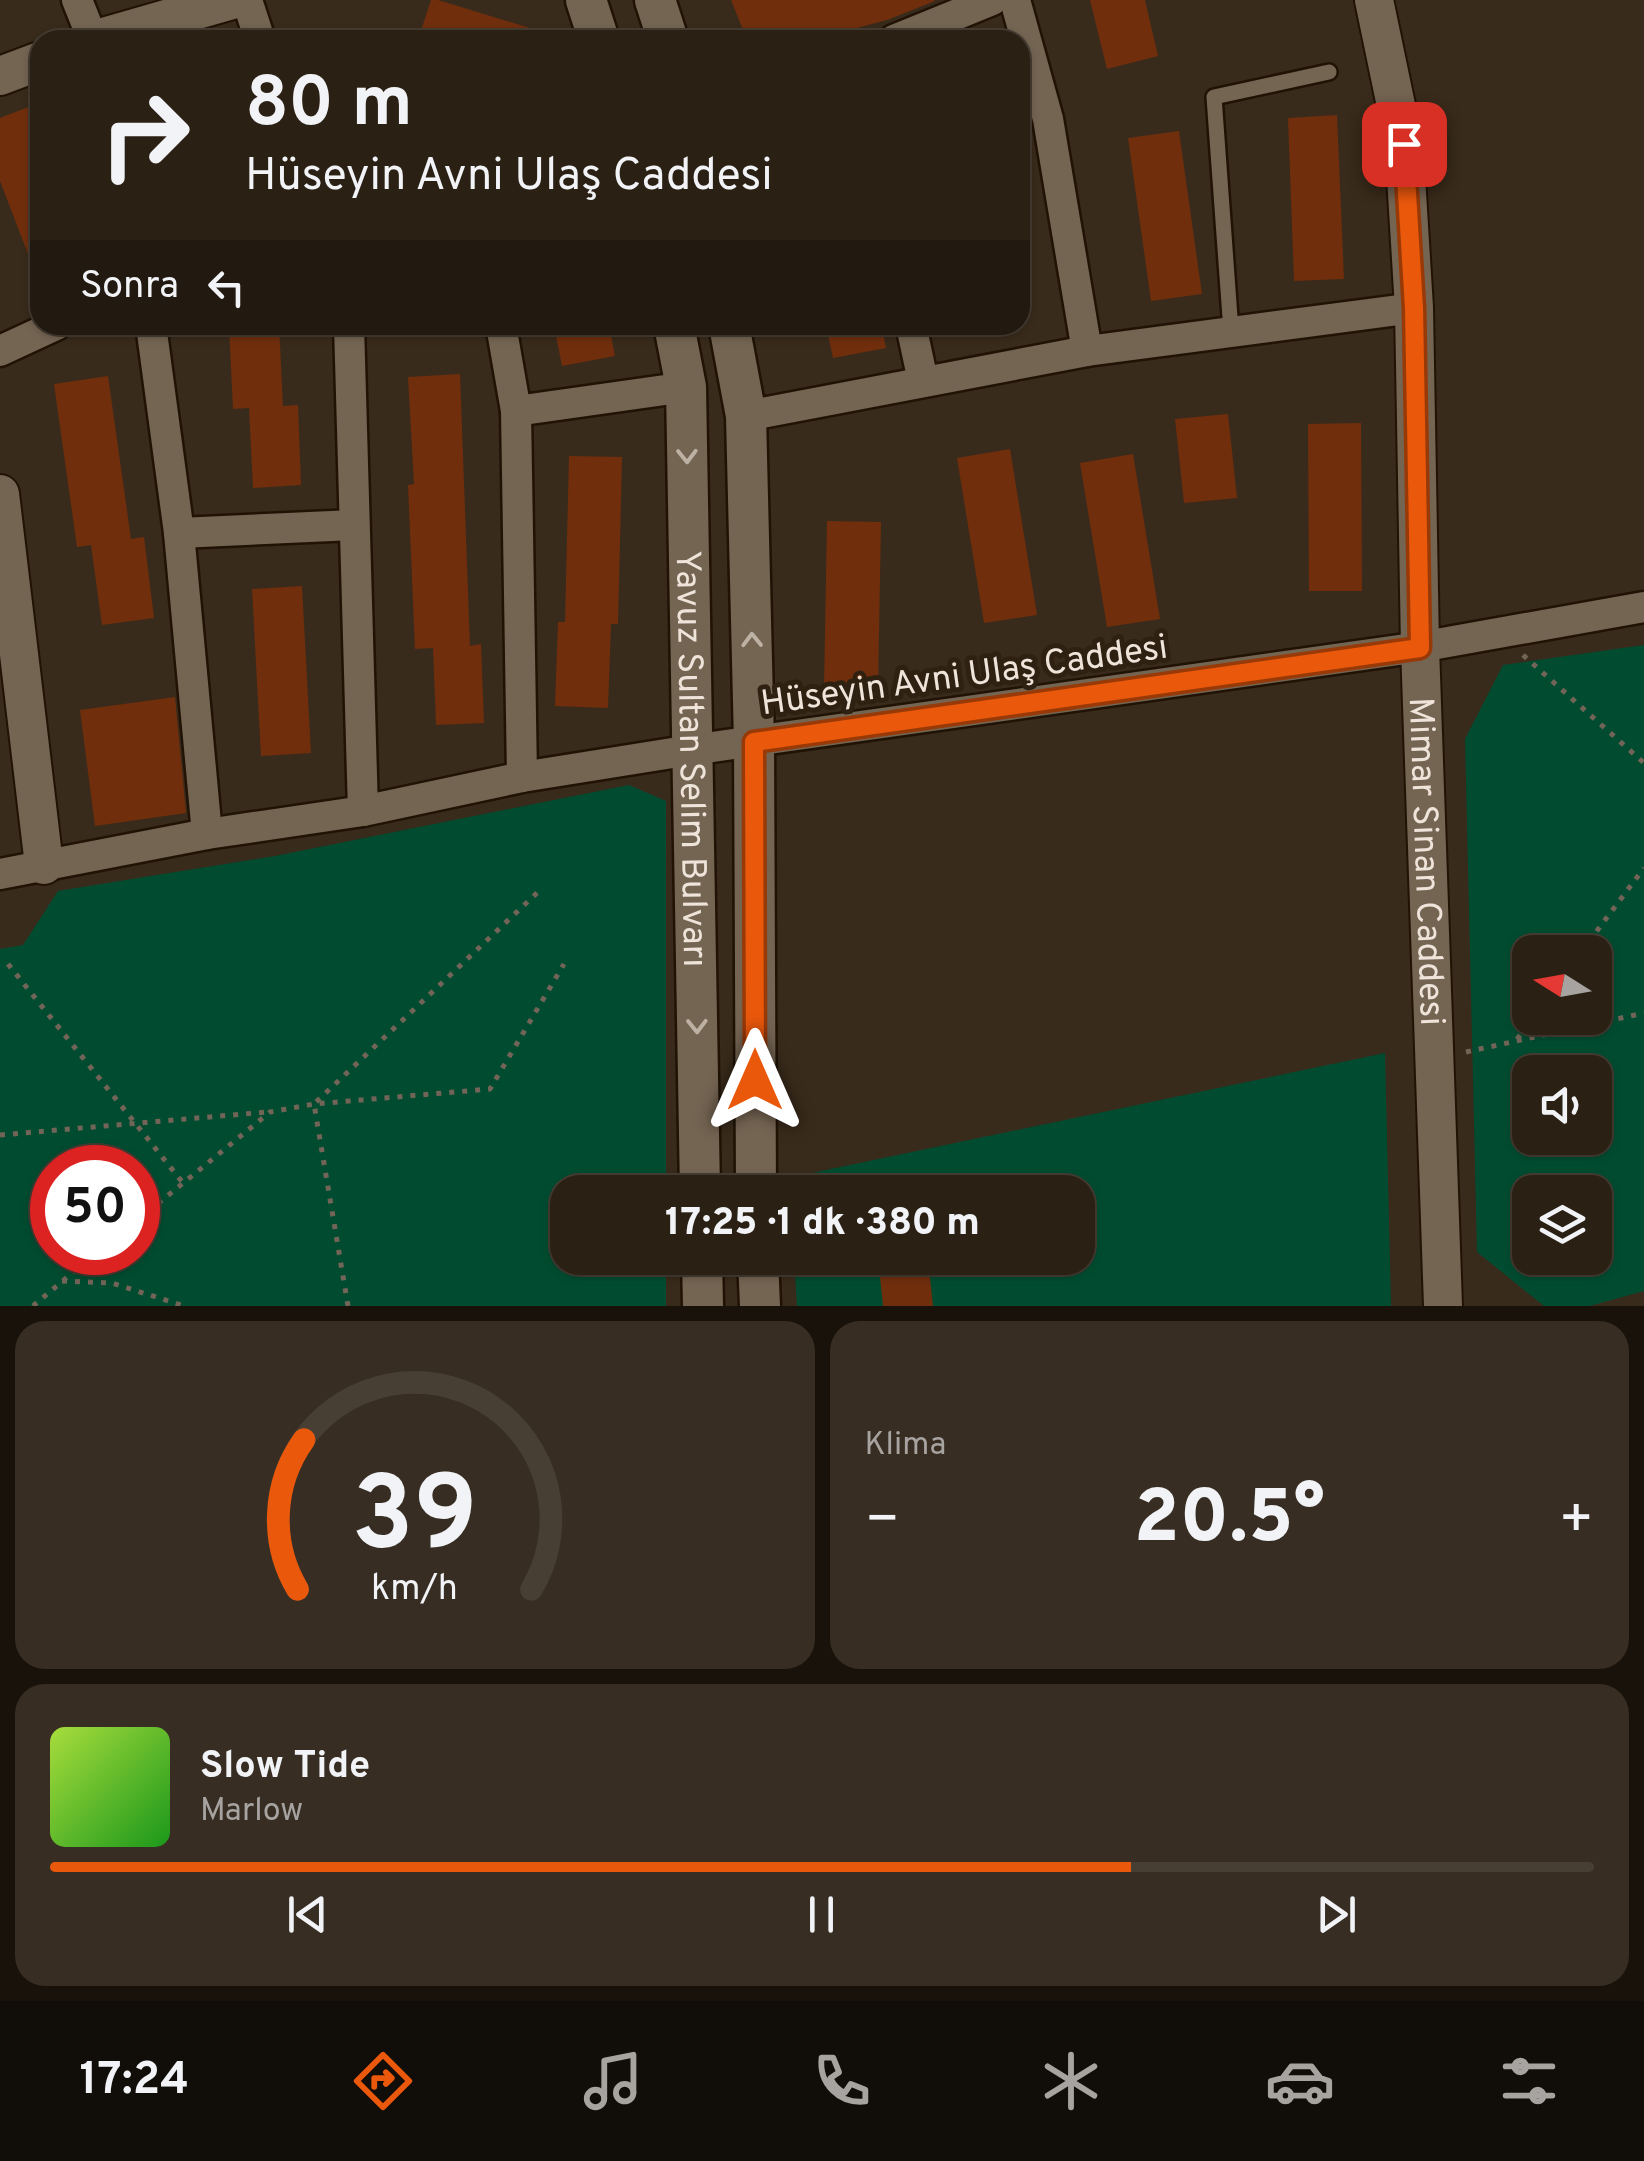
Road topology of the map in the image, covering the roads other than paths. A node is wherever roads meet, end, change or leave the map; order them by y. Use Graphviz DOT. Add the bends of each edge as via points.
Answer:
graph roads {
  1 [pos="77,0"];
  2 [pos="232,0"];
  3 [pos="247,0"];
  4 [pos="586,0"];
  5 [pos="655,0"];
  6 [pos="992,0"];
  7 [pos="1016,0"];
  8 [pos="1374,0"];
  9 [pos="89,30"];
  10 [pos="128,30"];
  11 [pos="257,30"];
  12 [pos="596,30"];
  13 [pos="665,30"];
  14 [pos="918,30"];
  15 [pos="1024,30"];
  16 [pos="1030,52"];
  17 [pos="30,65"];
  18 [pos="1328,72"];
  19 [pos="0,76"];
  20 [pos="1414,308"];
  21 [pos="1232,330"];
  22 [pos="34,335"];
  23 [pos="152,335"];
  24 [pos="349,335"];
  25 [pos="503,335"];
  26 [pos="676,335"];
  27 [pos="731,335"];
  28 [pos="913,335"];
  29 [pos="0,351"];
  30 [pos="1087,351"];
  31 [pos="923,381"];
  32 [pos="686,387"];
  33 [pos="516,410"];
  34 [pos="746,416"];
  35 [pos="1,516"];
  36 [pos="354,526"];
  37 [pos="179,534"];
  38 [pos="1644,607"];
  39 [pos="1420,648"];
  40 [pos="754,742"];
  41 [pos="691,750"];
  42 [pos="522,777"];
  43 [pos="363,811"];
  44 [pos="208,834"];
  45 [pos="44,865"];
  46 [pos="0,874"];
  47 [pos="700,1175"];
  48 [pos="756,1175"];
  49 [pos="702,1275"];
  50 [pos="759,1275"];
  51 [pos="703,1306"];
  52 [pos="760,1306"];
  53 [pos="1443,1306"];
  1 -- 9 [label="street"];
  2 -- 10 [label="street"];
  3 -- 11 [label="street"];
  4 -- 12 [label="main road"];
  5 -- 13 [label="main road"];
  6 -- 14 [label="street"];
  7 -- 15 [label="street"];
  8 -- 20 [label="street, Mimar Sinan Caddesi" via="1404,144"];
  16 -- 30 [label="street" via="1048,119"];
  17 -- 19 [label="street"];
  18 -- 21 [label="lane" via="1214,97"];
  20 -- 21 [label="street"];
  20 -- 39 [label="street, Mimar Sinan Caddesi"];
  21 -- 30 [label="street"];
  22 -- 29 [label="street"];
  23 -- 37 [label="street"];
  24 -- 36 [label="street"];
  25 -- 33 [label="street"];
  26 -- 32 [label="main road, Yavuz Sultan Selim Bulvarı"];
  27 -- 34 [label="main road, Yavuz Sultan Selim Bulvarı"];
  28 -- 31 [label="street"];
  30 -- 31 [label="street"];
  31 -- 34 [label="street"];
  32 -- 33 [label="street"];
  32 -- 41 [label="main road, Yavuz Sultan Selim Bulvarı, one-way"];
  33 -- 42 [label="street"];
  40 -- 34 [label="main road, Yavuz Sultan Selim Bulvarı, one-way"];
  35 -- 45 [label="street"];
  36 -- 37 [label="street"];
  36 -- 43 [label="street"];
  37 -- 44 [label="street"];
  38 -- 39 [label="street, Hüseyin Avni Ulaş Caddesi"];
  39 -- 40 [label="street, Hüseyin Avni Ulaş Caddesi"];
  39 -- 53 [label="street, Mimar Sinan Caddesi"];
  40 -- 41 [label="street, Hüseyin Avni Ulaş Caddesi"];
  40 -- 48 [label="main road, Yavuz Sultan Selim Bulvarı"];
  41 -- 42 [label="street, Hüseyin Avni Ulaş Caddesi"];
  41 -- 47 [label="main road, Yavuz Sultan Selim Bulvarı, one-way"];
  42 -- 43 [label="street, Hüseyin Avni Ulaş Caddesi"];
  43 -- 44 [label="street, Hüseyin Avni Ulaş Caddesi"];
  44 -- 45 [label="street, Hüseyin Avni Ulaş Caddesi"];
  45 -- 46 [label="street, Hüseyin Avni Ulaş Caddesi"];
  49 -- 51 [label="main road"];
  50 -- 52 [label="main road"];
}
